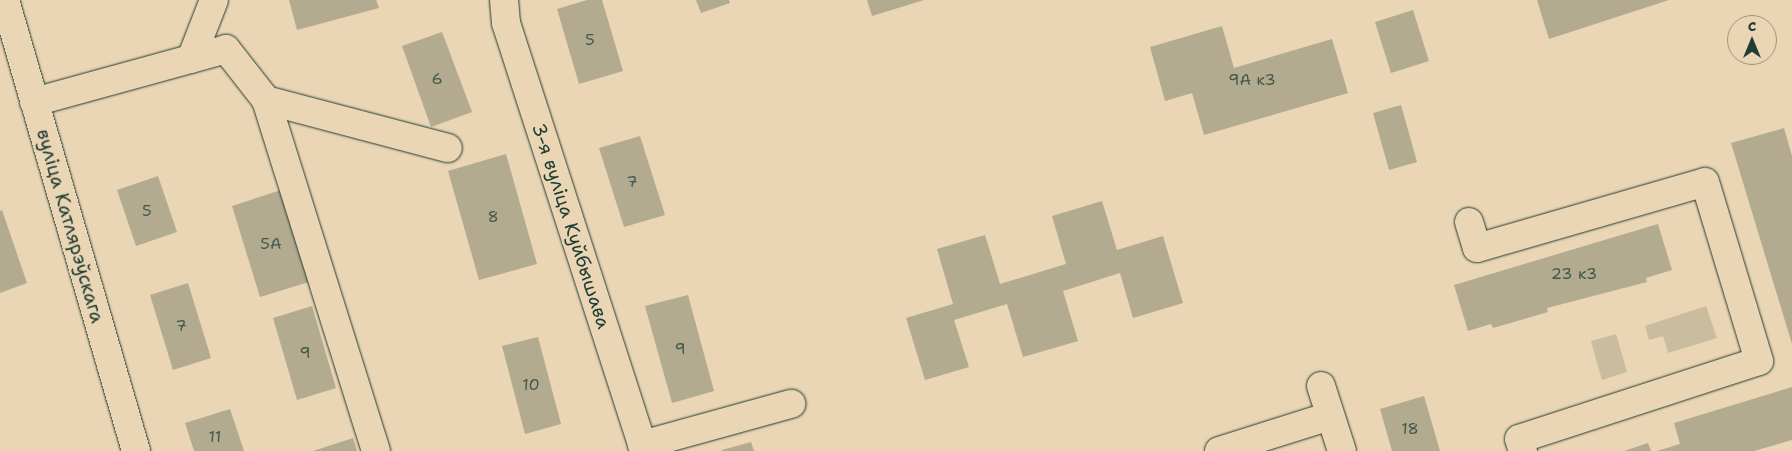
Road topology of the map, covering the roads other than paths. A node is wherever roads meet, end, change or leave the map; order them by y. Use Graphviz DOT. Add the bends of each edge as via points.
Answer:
graph roads {
  1 [pos="5,0"];
  2 [pos="214,0"];
  3 [pos="504,0"];
  4 [pos="192,59"];
  5 [pos="266,100"];
  6 [pos="34,102"];
  7 [pos="448,148"];
  8 [pos="1469,222"];
  9 [pos="1321,386"];
  10 [pos="791,404"];
  11 [pos="1330,416"];
  12 [pos="643,448"];
  13 [pos="136,451"];
  14 [pos="376,451"];
  15 [pos="1219,451"];
  16 [pos="1342,451"];
  17 [pos="1523,451"];
  1 -- 6 [label="street, вуліца Катлярэўскага"];
  2 -- 4 [label="street"];
  3 -- 12 [label="street, 3-я вуліца Куйбышава" via="506,23"];
  4 -- 5 [label="street" via="226,49"];
  4 -- 6 [label="street"];
  5 -- 7 [label="street"];
  5 -- 14 [label="street"];
  6 -- 13 [label="street, вуліца Катлярэўскага"];
  8 -- 17 [label="street" via="1477,248 1705,182 1759,361 1519,439"];
  9 -- 11 [label="street"];
  10 -- 12 [label="street"];
  11 -- 15 [label="street"];
  11 -- 16 [label="street"];
}
